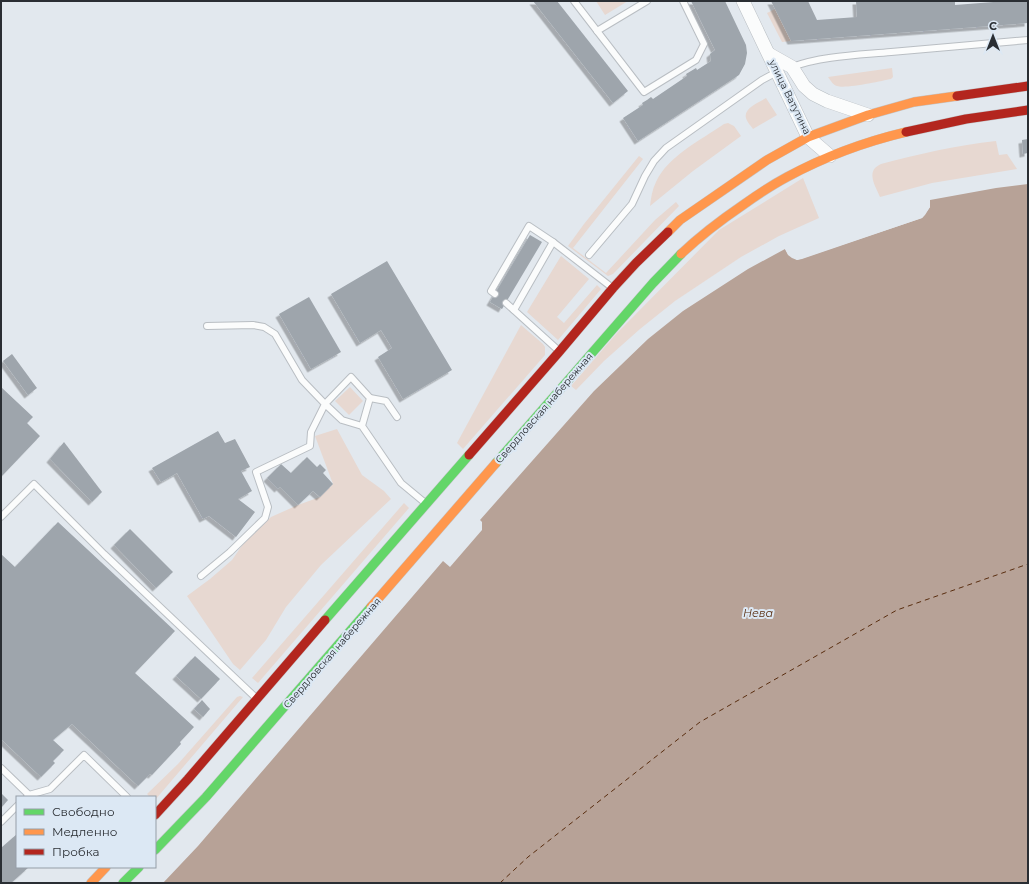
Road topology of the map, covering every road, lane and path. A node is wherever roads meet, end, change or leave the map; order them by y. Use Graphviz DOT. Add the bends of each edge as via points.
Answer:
graph roads {
  1 [pos="574,1"];
  2 [pos="647,1"];
  3 [pos="683,1"];
  4 [pos="743,1"];
  5 [pos="694,7"];
  6 [pos="688,10"];
  7 [pos="597,31"];
  8 [pos="1028,40"];
  9 [pos="769,54"];
  10 [pos="792,67"];
  11 [pos="777,72"];
  12 [pos="1028,86"];
  13 [pos="1028,110"];
  14 [pos="868,116"];
  15 [pos="808,137"];
  16 [pos="830,156"];
  17 [pos="553,242"];
  18 [pos="589,255"];
  19 [pos="613,288"];
  20 [pos="495,294"];
  21 [pos="506,303"];
  22 [pos="514,310"];
  23 [pos="207,326"];
  24 [pos="559,352"];
  25 [pos="370,398"];
  26 [pos="325,404"];
  27 [pos="397,417"];
  28 [pos="362,426"];
  29 [pos="426,504"];
  30 [pos="1,517"];
  31 [pos="201,576"];
  32 [pos="257,698"];
  33 [pos="1,768"];
  34 [pos="28,796"];
  35 [pos="126,796"];
  36 [pos="16,807"];
  37 [pos="156,814"];
  38 [pos="1,822"];
  39 [pos="156,849"];
  40 [pos="105,868"];
  41 [pos="138,868"];
  42 [pos="91,883"];
  43 [pos="123,883"];
  1 -- 7 [label="lane"];
  2 -- 7 [label="lane"];
  3 -- 6 [label="lane"];
  4 -- 9 [label="street, улица Ватутина"];
  5 -- 6 [label="lane"];
  6 -- 7 [label="lane" via="704,44 696,60 644,92"];
  8 -- 10 [label="lane" via="864,54 822,59"];
  9 -- 10 [label="street, улица Ватутина"];
  9 -- 11 [label="street, улица Ватутина"];
  10 -- 11 [label="lane"];
  10 -- 14 [label="street, улица Ватутина" via="804,86 813,94"];
  11 -- 15 [label="street, улица Ватутина"];
  11 -- 18 [label="lane" via="666,148 654,161 632,204"];
  12 -- 14 [label="main road" via="914,102"];
  13 -- 16 [label="main road, Свердловская набережная" via="926,127 870,141"];
  14 -- 15 [label="main road"];
  15 -- 16 [label="street, улица Ватутина"];
  15 -- 19 [label="main road" via="767,160 680,220"];
  16 -- 39 [label="main road, Свердловская набережная" via="788,176 739,208 697,240 653,283 206,797"];
  17 -- 19 [label="lane"];
  17 -- 20 [label="lane" via="529,226 491,291"];
  17 -- 22 [label="lane"];
  19 -- 24 [label="main road"];
  21 -- 22 [label="lane"];
  22 -- 24 [label="lane"];
  23 -- 26 [label="lane" via="264,326 275,334 302,380"];
  24 -- 29 [label="main road"];
  25 -- 26 [label="lane" via="351,378"];
  25 -- 27 [label="lane" via="386,401"];
  25 -- 28 [label="lane"];
  26 -- 28 [label="lane" via="342,420"];
  26 -- 31 [label="lane" via="312,432 310,446 256,472 268,507 265,518"];
  28 -- 29 [label="lane" via="401,483"];
  29 -- 32 [label="main road"];
  30 -- 32 [label="lane" via="34,484 104,554"];
  32 -- 37 [label="main road"];
  33 -- 34 [label="lane"];
  34 -- 35 [label="lane" via="50,789 84,755"];
  36 -- 38 [label="lane"];
  40 -- 42 [label="main road"];
  41 -- 43 [label="main road"];
}
